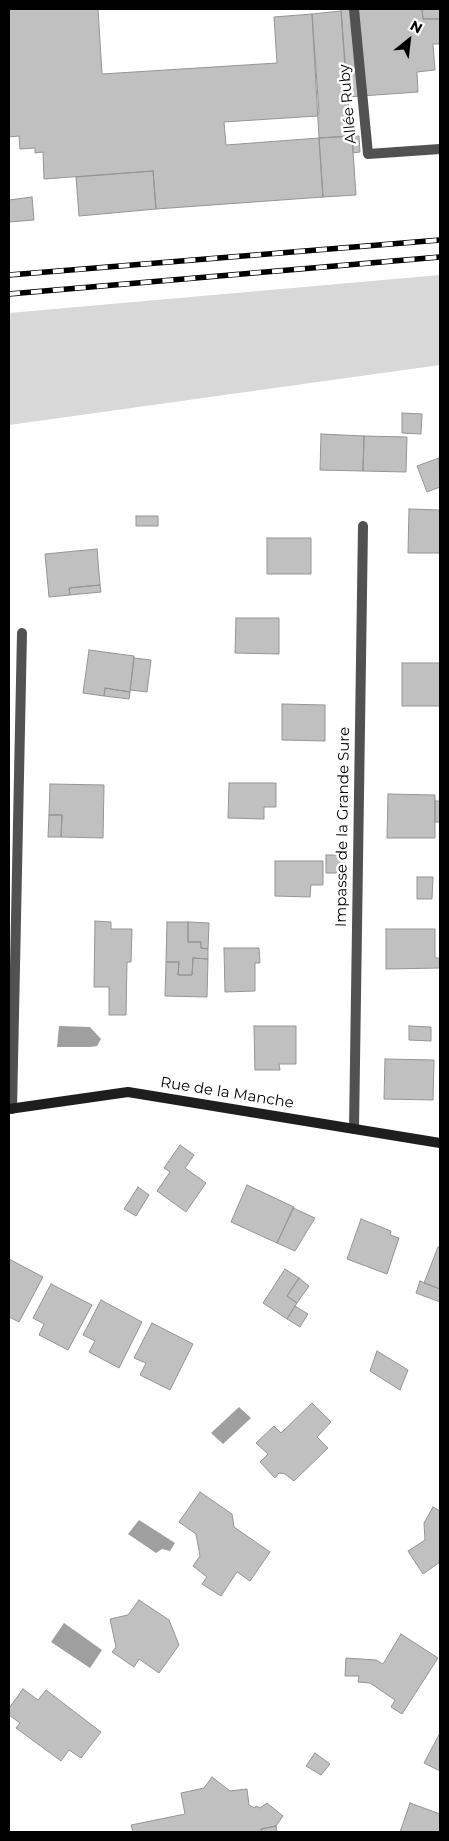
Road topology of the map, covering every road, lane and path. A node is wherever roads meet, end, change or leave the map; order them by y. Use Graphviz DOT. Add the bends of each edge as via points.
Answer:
graph roads {
  1 [pos="354,9"];
  2 [pos="440,149"];
  3 [pos="363,526"];
  4 [pos="22,633"];
  5 [pos="10,1109"];
  6 [pos="354,1129"];
  7 [pos="440,1143"];
  1 -- 2 [label="street, Allée Ruby" via="368,154"];
  3 -- 6 [label="street, Impasse de la Grande Sure"];
  4 -- 5 [label="street"];
  5 -- 6 [label="street, Rue de la Manche" via="128,1092"];
  6 -- 7 [label="street, Rue de la Manche"];
}
